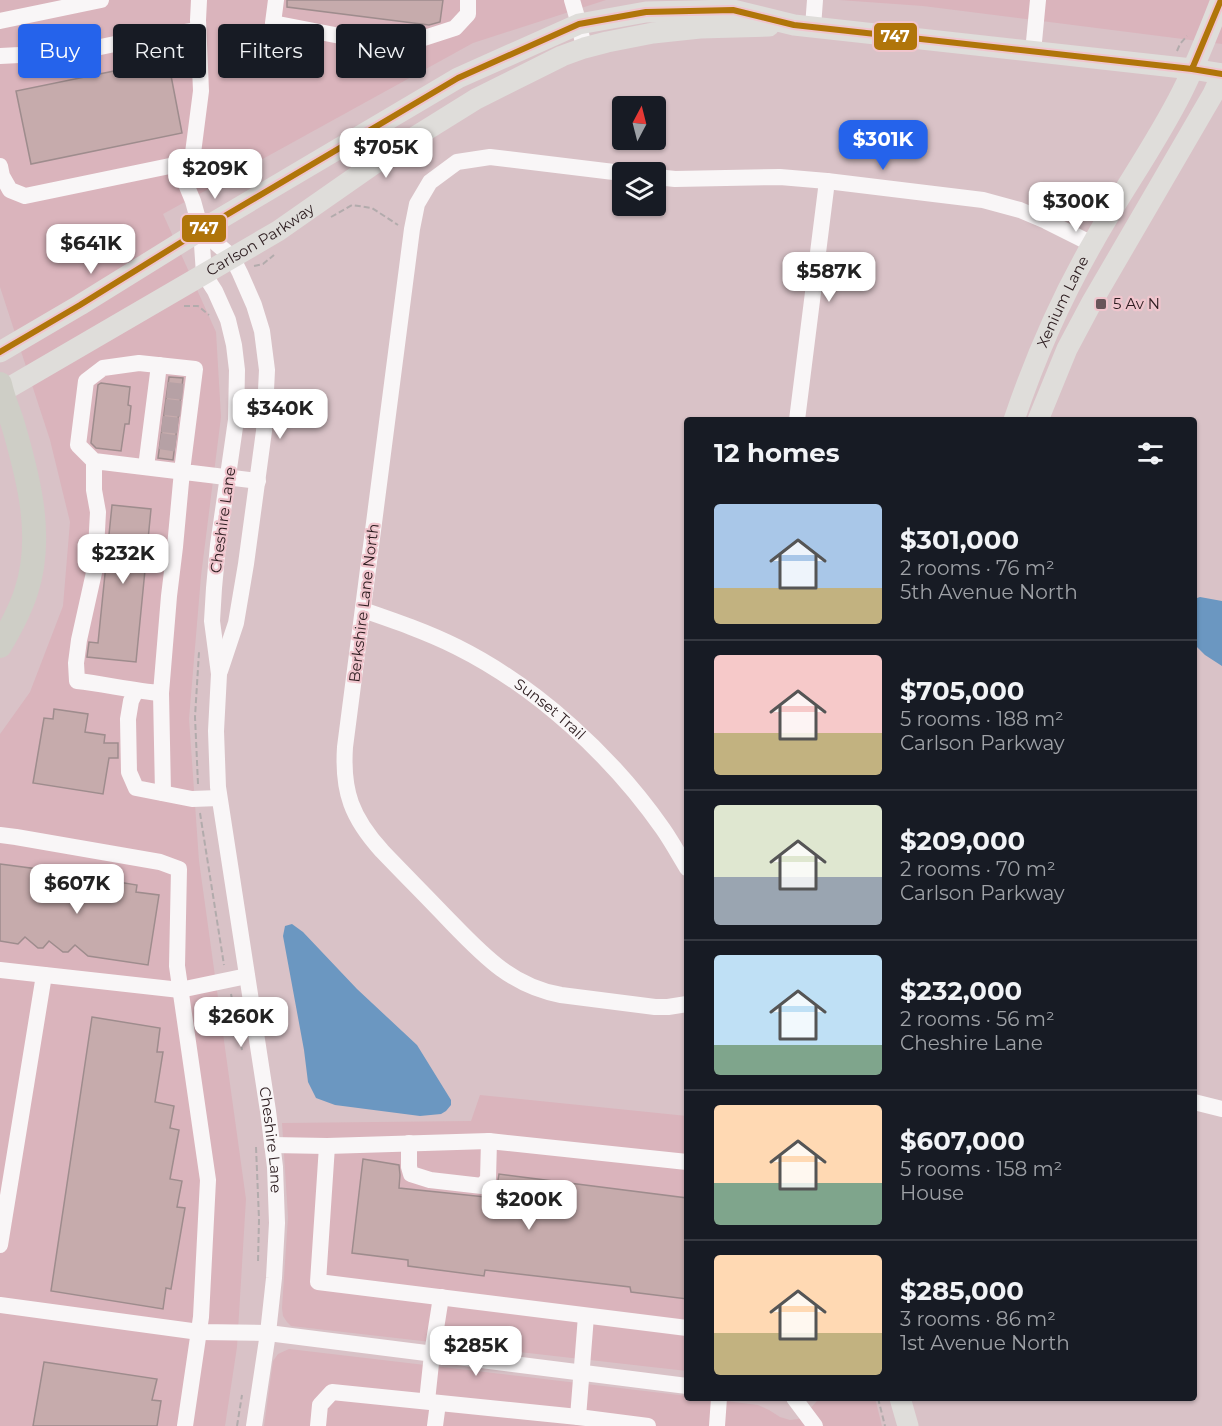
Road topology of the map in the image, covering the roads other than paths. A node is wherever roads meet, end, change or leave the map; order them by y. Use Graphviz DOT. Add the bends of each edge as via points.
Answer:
graph roads {
  1 [pos="101,0"];
  2 [pos="199,0"];
  3 [pos="276,0"];
  4 [pos="468,0"];
  5 [pos="572,0"];
  6 [pos="815,0"];
  7 [pos="1038,0"];
  8 [pos="1221,0"];
  9 [pos="0,21"];
  10 [pos="198,24"];
  11 [pos="579,24"];
  12 [pos="803,26"];
  13 [pos="113,44"];
  14 [pos="584,48"];
  15 [pos="1033,52"];
  16 [pos="0,56"];
  17 [pos="1192,69"];
  18 [pos="1222,74"];
  19 [pos="200,78"];
  20 [pos="178,165"];
  21 [pos="0,166"];
  22 [pos="612,172"];
  23 [pos="666,178"];
  24 [pos="827,181"];
  25 [pos="201,230"];
  26 [pos="1092,244"];
  27 [pos="232,257"];
  28 [pos="204,274"];
  29 [pos="0,352"];
  30 [pos="159,365"];
  31 [pos="1,389"];
  32 [pos="797,417"];
  33 [pos="1015,417"];
  34 [pos="1039,417"];
  35 [pos="94,461"];
  36 [pos="146,466"];
  37 [pos="182,471"];
  38 [pos="228,477"];
  39 [pos="258,481"];
  40 [pos="363,610"];
  41 [pos="0,646"];
  42 [pos="219,674"];
  43 [pos="136,691"];
  44 [pos="161,693"];
  45 [pos="164,793"];
  46 [pos="219,798"];
  47 [pos="0,835"];
  48 [pos="684,863"];
  49 [pos="0,970"];
  50 [pos="44,975"];
  51 [pos="247,976"];
  52 [pos="180,990"];
  53 [pos="684,1004"];
  54 [pos="1197,1103"];
  55 [pos="1222,1109"];
  56 [pos="489,1141"];
  57 [pos="409,1143"];
  58 [pos="272,1145"];
  59 [pos="327,1146"];
  60 [pos="684,1162"];
  61 [pos="0,1245"];
  62 [pos="441,1297"];
  63 [pos="0,1305"];
  64 [pos="586,1316"];
  65 [pos="684,1328"];
  66 [pos="199,1332"];
  67 [pos="268,1333"];
  68 [pos="432,1354"];
  69 [pos="583,1373"];
  70 [pos="684,1386"];
  71 [pos="719,1401"];
  72 [pos="796,1401"];
  73 [pos="901,1401"];
  74 [pos="432,1402"];
  75 [pos="578,1417"];
  76 [pos="557,1420"];
  77 [pos="601,1423"];
  78 [pos="185,1426"];
  79 [pos="254,1426"];
  80 [pos="318,1426"];
  81 [pos="435,1426"];
  82 [pos="648,1426"];
  83 [pos="717,1426"];
  84 [pos="815,1426"];
  85 [pos="908,1426"];
  1 -- 9 [label="street"];
  2 -- 10 [label="street"];
  3 -- 4 [label="street" via="273,22 402,48 456,28 468,14"];
  5 -- 11 [label="street"];
  6 -- 12 [label="street"];
  7 -- 15 [label="street"];
  8 -- 17 [label="main road, Xenium Lane"];
  11 -- 12 [label="main road, Carlson Parkway" via="646,12 733,10"];
  11 -- 14 [label="street"];
  11 -- 25 [label="main road, Carlson Parkway" via="458,78"];
  12 -- 14 [label="main road, Carlson Parkway" via="700,28 653,33"];
  12 -- 15 [label="main road, Carlson Parkway"];
  13 -- 16 [label="street"];
  14 -- 27 [label="main road, Carlson Parkway" via="476,99 394,150 278,231"];
  15 -- 17 [label="main road, Carlson Parkway"];
  17 -- 18 [label="main road, Carlson Parkway"];
  17 -- 26 [label="main road, Xenium Lane" via="1144,160"];
  18 -- 34 [label="main road, Xenium Lane" via="1067,349"];
  19 -- 20 [label="street" via="193,153 189,162"];
  20 -- 21 [label="street" via="25,196 10,190"];
  20 -- 25 [label="street"];
  22 -- 40 [label="street, Berkshire Lane North" via="490,157 457,162 430,182 417,204"];
  23 -- 24 [label="street" via="780,177"];
  24 -- 26 [label="street" via="983,200 1020,210"];
  24 -- 32 [label="street"];
  25 -- 27 [label="street, Cheshire Lane"];
  25 -- 28 [label="street, Cheshire Lane"];
  25 -- 29 [label="main road, Carlson Parkway"];
  26 -- 33 [label="main road, Xenium Lane" via="1046,335"];
  27 -- 28 [label="main road, Carlson Parkway"];
  27 -- 39 [label="street, Cheshire Lane" via="254,305 265,346 266,402"];
  28 -- 31 [label="main road, Carlson Parkway"];
  28 -- 38 [label="street, Cheshire Lane" via="228,320 237,370 236,420"];
  30 -- 35 [label="street" via="139,363 103,369 86,381 78,446"];
  30 -- 36 [label="street" via="162,389 155,441"];
  30 -- 37 [label="street" via="195,369"];
  31 -- 41 [label="highway" via="27,475 35,534 26,592"];
  35 -- 36 [label="street"];
  35 -- 43 [label="street" via="98,512 95,568 79,640 77,681"];
  36 -- 37 [label="street"];
  37 -- 38 [label="street"];
  37 -- 44 [label="street"];
  38 -- 39 [label="street"];
  38 -- 42 [label="street, Cheshire Lane" via="212,621"];
  39 -- 42 [label="street, Cheshire Lane" via="236,623"];
  40 -- 48 [label="street, Sunset Trail" via="458,648 547,706 618,772 663,828"];
  40 -- 53 [label="street, Berkshire Lane North" via="345,759 347,793 366,834 492,962 528,986 548,993 655,1007"];
  42 -- 46 [label="street, Cheshire Lane"];
  43 -- 44 [label="street"];
  43 -- 45 [label="street" via="128,719 129,772 136,788"];
  44 -- 45 [label="street"];
  45 -- 46 [label="street" via="192,800"];
  46 -- 51 [label="street, Cheshire Lane"];
  47 -- 52 [label="street" via="160,862 179,869"];
  49 -- 50 [label="street"];
  50 -- 52 [label="street"];
  50 -- 61 [label="street"];
  51 -- 52 [label="street"];
  51 -- 58 [label="street, Cheshire Lane"];
  52 -- 66 [label="street" via="208,1180"];
  54 -- 55 [label="street"];
  56 -- 57 [label="street"];
  56 -- 57 [label="street" via="488,1179 482,1186 411,1174"];
  56 -- 60 [label="street"];
  57 -- 59 [label="street"];
  58 -- 59 [label="street"];
  58 -- 67 [label="street, Cheshire Lane" via="277,1222"];
  59 -- 62 [label="street" via="318,1282"];
  62 -- 64 [label="street"];
  62 -- 68 [label="street"];
  63 -- 66 [label="street"];
  64 -- 65 [label="street"];
  64 -- 69 [label="street"];
  66 -- 67 [label="street"];
  66 -- 78 [label="street"];
  67 -- 68 [label="street"];
  67 -- 79 [label="street, Cheshire Lane"];
  68 -- 69 [label="street"];
  68 -- 74 [label="street"];
  69 -- 70 [label="street"];
  69 -- 75 [label="street"];
  71 -- 83 [label="street"];
  72 -- 84 [label="street"];
  73 -- 85 [label="main road"];
  74 -- 76 [label="street"];
  74 -- 80 [label="street" via="332,1392 320,1405"];
  74 -- 81 [label="street"];
  75 -- 76 [label="street"];
  75 -- 77 [label="street"];
  77 -- 82 [label="street"];
}
